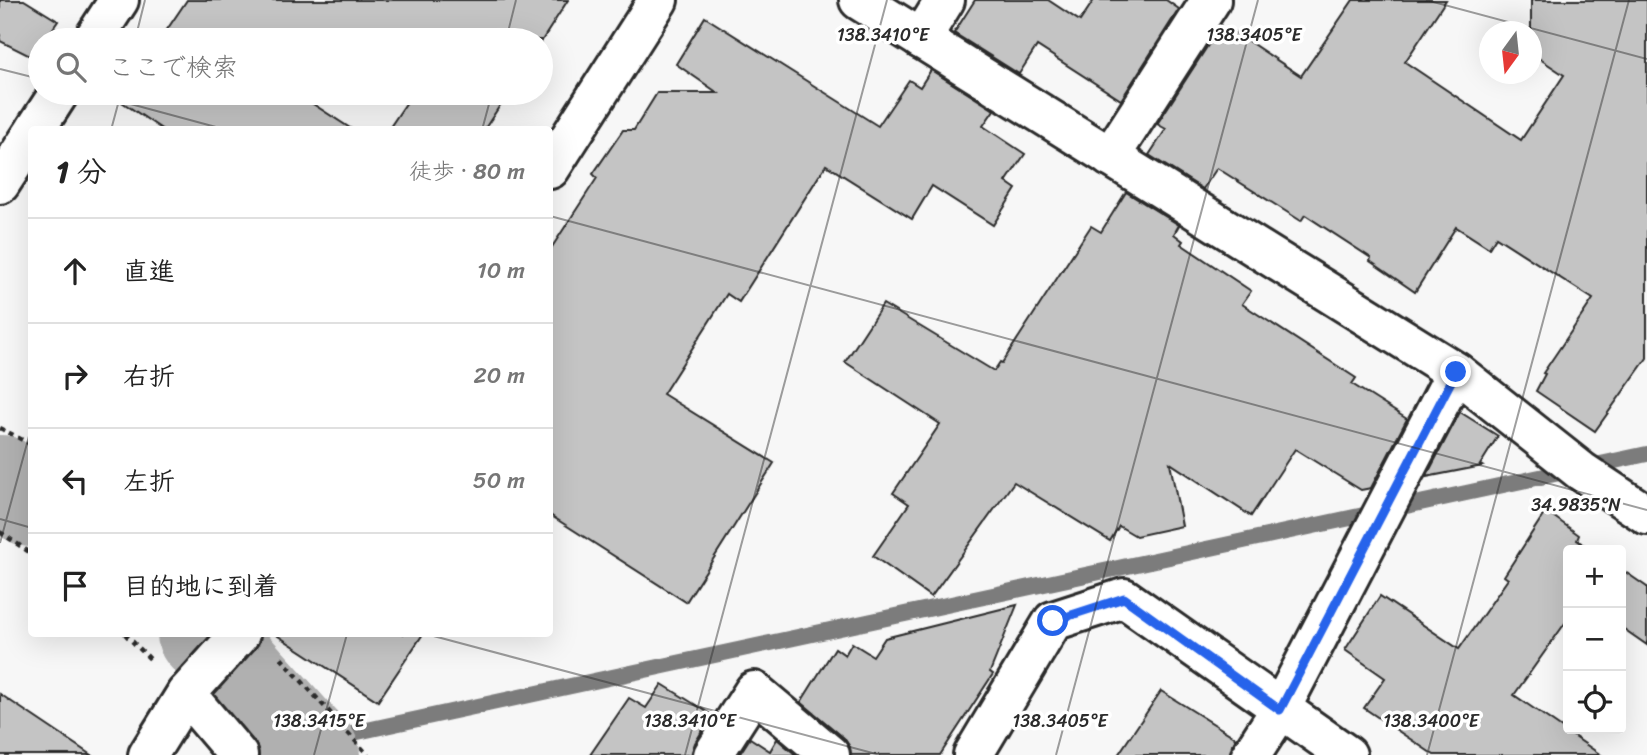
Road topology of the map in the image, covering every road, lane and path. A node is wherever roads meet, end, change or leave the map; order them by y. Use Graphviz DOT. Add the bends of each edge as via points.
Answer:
graph roads {
  1 [pos="119,0"];
  2 [pos="658,0"];
  3 [pos="859,0"];
  4 [pos="945,0"];
  5 [pos="1211,0"];
  6 [pos="101,28"];
  7 [pos="921,38"];
  8 [pos="51,105"];
  9 [pos="38,126"];
  10 [pos="28,141"];
  11 [pos="1110,157"];
  12 [pos="553,164"];
  13 [pos="0,184"];
  14 [pos="1456,372"];
  15 [pos="0,428"];
  16 [pos="28,443"];
  17 [pos="1647,515"];
  18 [pos="0,533"];
  19 [pos="28,551"];
  20 [pos="237,637"];
  21 [pos="277,654"];
  22 [pos="186,695"];
  23 [pos="1280,710"];
  24 [pos="148,755"];
  25 [pos="238,755"];
  26 [pos="368,755"];
  27 [pos="713,755"];
  28 [pos="830,755"];
  29 [pos="973,755"];
  30 [pos="1251,755"];
  31 [pos="1347,755"];
  1 -- 6 [label="street"];
  2 -- 12 [label="street"];
  3 -- 7 [label="street"];
  4 -- 7 [label="street"];
  5 -- 11 [label="street"];
  7 -- 11 [label="street"];
  8 -- 9 [label="street"];
  10 -- 13 [label="street"];
  11 -- 14 [label="street"];
  14 -- 17 [label="street" via="1581,471"];
  14 -- 23 [label="street"];
  15 -- 16 [label="path"];
  18 -- 19 [label="path"];
  20 -- 22 [label="street"];
  21 -- 26 [label="path"];
  22 -- 24 [label="street"];
  22 -- 25 [label="street"];
  23 -- 29 [label="street" via="1124,598 1053,621"];
  23 -- 30 [label="street"];
  23 -- 31 [label="street"];
  27 -- 28 [label="street" via="754,691"];
}
